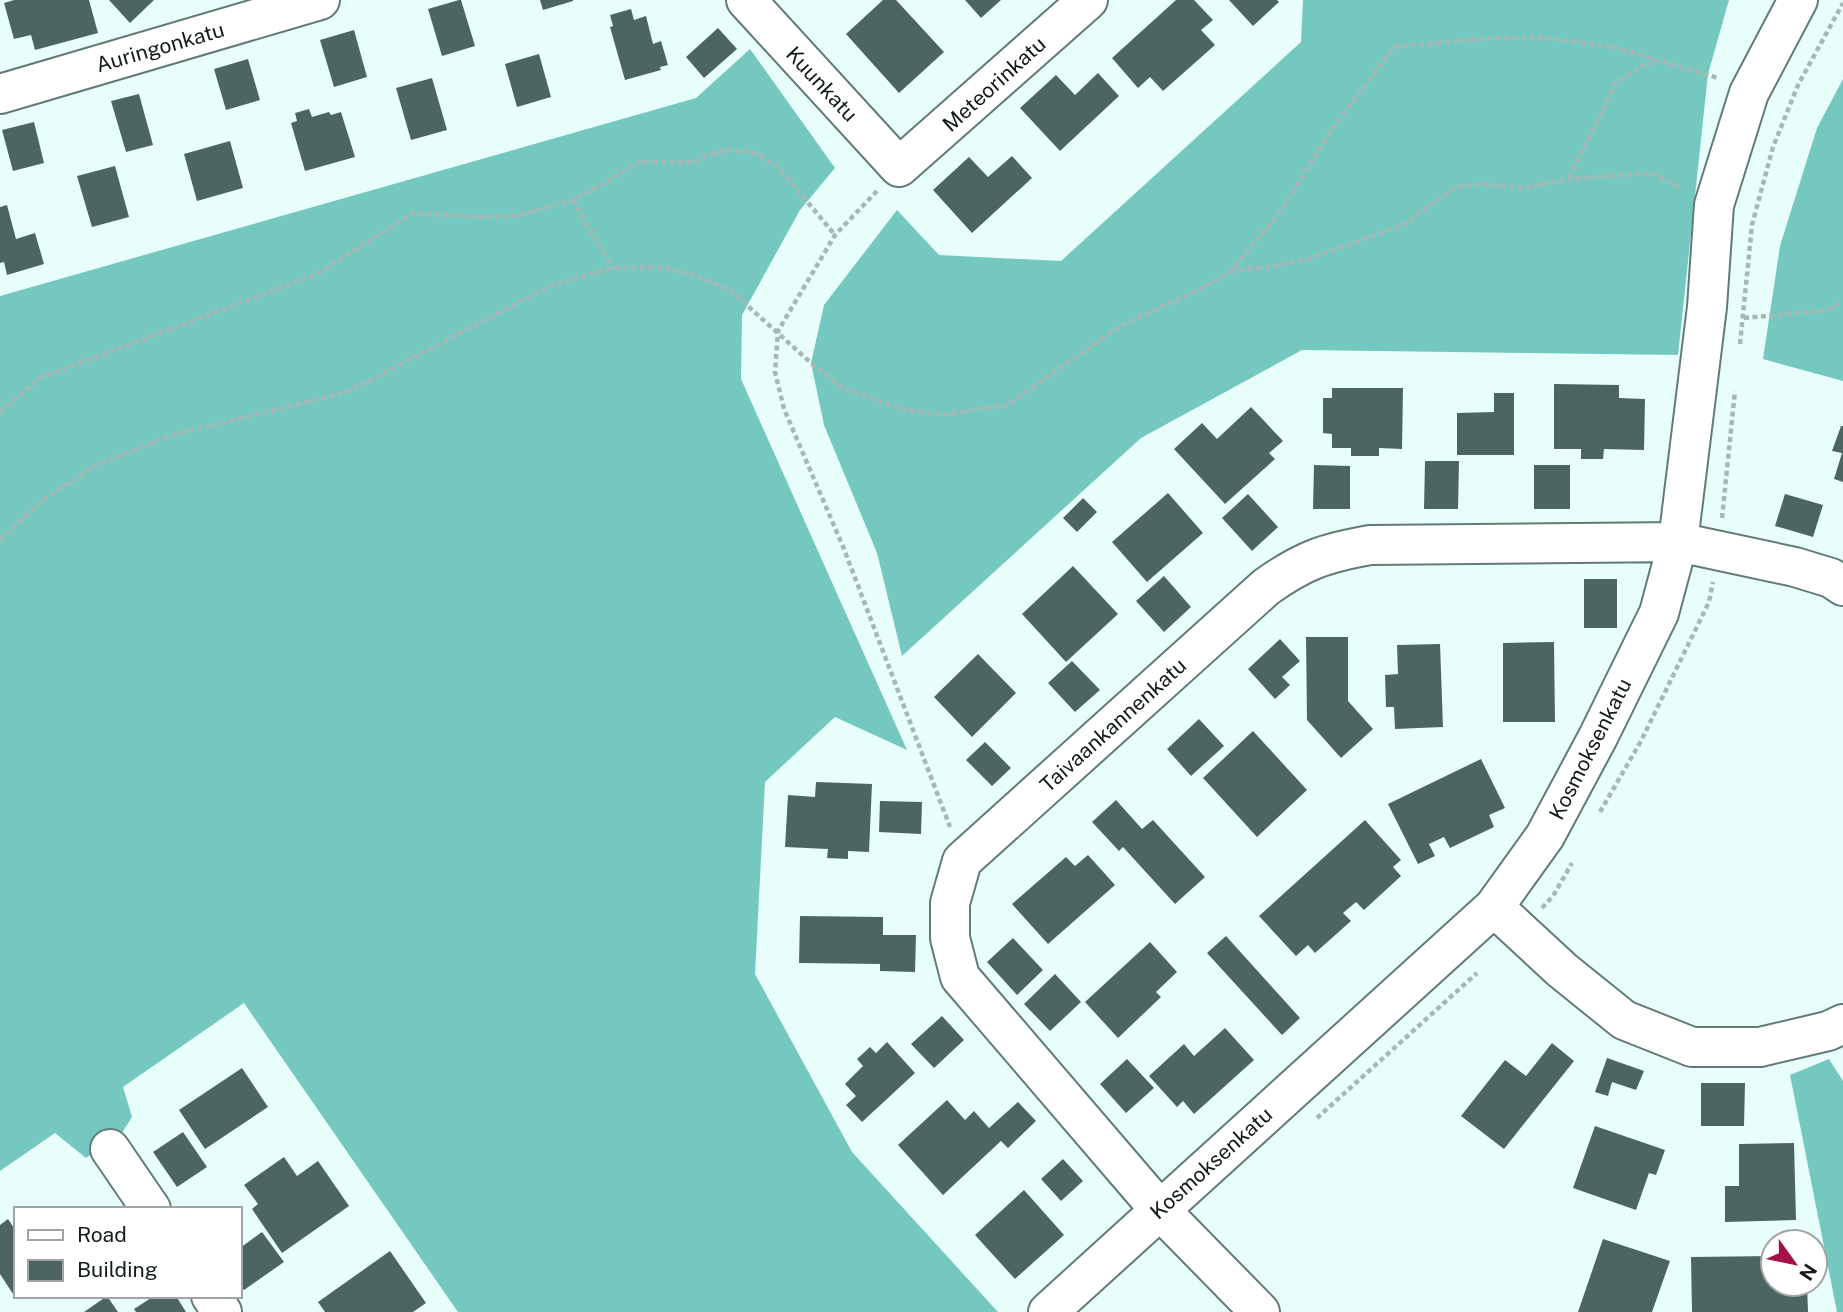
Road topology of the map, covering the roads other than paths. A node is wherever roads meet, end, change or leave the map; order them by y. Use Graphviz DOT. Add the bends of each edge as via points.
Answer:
graph roads {
  1 [pos="320,0"];
  2 [pos="746,0"];
  3 [pos="1088,0"];
  4 [pos="1798,0"];
  5 [pos="225,13"];
  6 [pos="0,94"];
  7 [pos="899,167"];
  8 [pos="1678,542"];
  9 [pos="1843,586"];
  10 [pos="1507,919"];
  11 [pos="1843,1024"];
  12 [pos="110,1149"];
  13 [pos="150,1207"];
  14 [pos="1159,1209"];
  15 [pos="1048,1312"];
  16 [pos="1260,1312"];
  1 -- 5 [label="street, Auringonkatu"];
  2 -- 7 [label="street, Kuunkatu"];
  3 -- 7 [label="street, Meteorinkatu"];
  4 -- 8 [label="street, Kosmoksenkatu" via="1749,93 1714,205 1707,307"];
  5 -- 6 [label="street, Auringonkatu"];
  8 -- 9 [label="street, Taivaankannenkatu" via="1795,567"];
  8 -- 10 [label="street, Kosmoksenkatu" via="1659,613"];
  8 -- 14 [label="street, Taivaankannenkatu" via="1370,545 1330,552 1293,568 1266,587 962,861 950,903 950,938 960,977"];
  10 -- 11 [label="street" via="1624,1020 1692,1047 1760,1047"];
  10 -- 14 [label="street, Kosmoksenkatu"];
  12 -- 13 [label="street"];
  14 -- 15 [label="street, Kosmoksenkatu"];
  14 -- 16 [label="street"];
}
